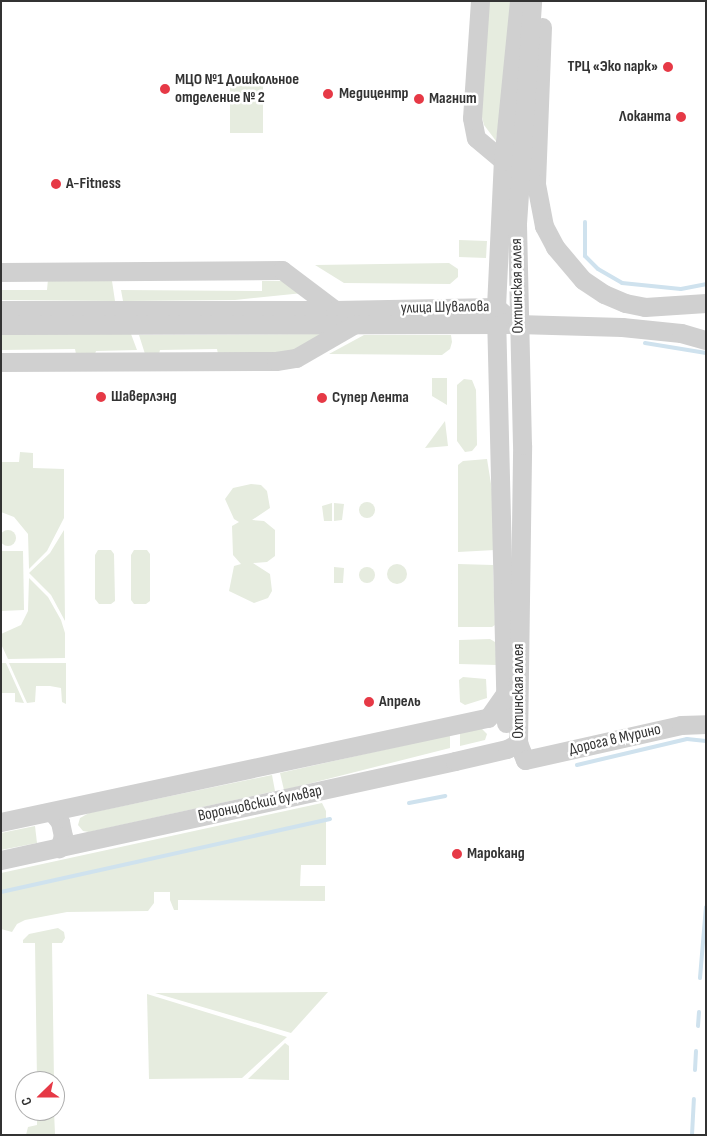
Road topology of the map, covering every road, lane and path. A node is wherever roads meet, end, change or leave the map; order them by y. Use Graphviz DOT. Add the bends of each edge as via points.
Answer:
graph roads {
  1 [pos="480,1"];
  2 [pos="519,1"];
  3 [pos="532,1"];
  4 [pos="543,1"];
  5 [pos="503,161"];
  6 [pos="1,272"];
  7 [pos="706,303"];
  8 [pos="1,310"];
  9 [pos="335,310"];
  10 [pos="496,316"];
  11 [pos="355,324"];
  12 [pos="517,324"];
  13 [pos="1,325"];
  14 [pos="706,340"];
  15 [pos="1,362"];
  16 [pos="505,694"];
  17 [pos="488,718"];
  18 [pos="706,724"];
  19 [pos="511,751"];
  20 [pos="74,807"];
  21 [pos="52,812"];
  22 [pos="1,822"];
  23 [pos="83,842"];
  24 [pos="59,848"];
  25 [pos="1,860"];
  1 -- 5 [label="street" via="472,118 476,138"];
  2 -- 5 [label="street, Охтинская аллея"];
  3 -- 12 [label="street, Охтинская аллея" via="519,166"];
  4 -- 7 [label="street" via="536,184 544,226 555,247 583,280 625,303 645,307"];
  5 -- 10 [label="street, Охтинская аллея"];
  6 -- 9 [label="street" via="282,270"];
  8 -- 9 [label="street, улица Шувалова"];
  9 -- 10 [label="street, улица Шувалова"];
  10 -- 11 [label="street, улица Шувалова"];
  10 -- 12 [label="street, улица Шувалова"];
  10 -- 16 [label="street, Охтинская аллея"];
  11 -- 13 [label="street, улица Шувалова"];
  11 -- 15 [label="street" via="296,358 276,361"];
  12 -- 14 [label="street, улица Шувалова" via="622,327 681,333"];
  12 -- 19 [label="street, Охтинская аллея" via="522,445"];
  16 -- 17 [label="street"];
  16 -- 19 [label="street, Охтинская аллея"];
  17 -- 19 [label="street" via="502,729 501,745"];
  17 -- 20 [label="street"];
  18 -- 19 [label="street, Дорога в Мурино"];
  19 -- 23 [label="street, Воронцовский бульвар"];
  20 -- 21 [label="street"];
  20 -- 23 [label="street" via="75,833"];
  21 -- 22 [label="street"];
  21 -- 24 [label="street" via="60,822 63,836"];
  23 -- 24 [label="street, Воронцовский бульвар"];
  24 -- 25 [label="street, Воронцовский бульвар"];
}
